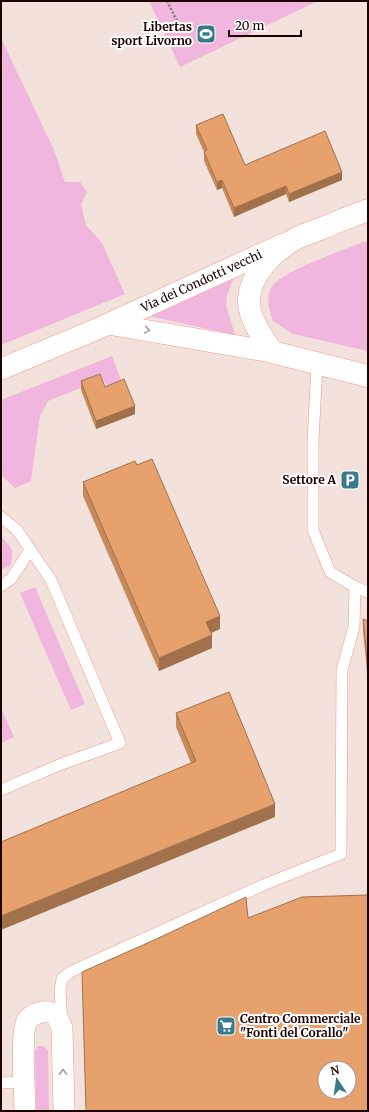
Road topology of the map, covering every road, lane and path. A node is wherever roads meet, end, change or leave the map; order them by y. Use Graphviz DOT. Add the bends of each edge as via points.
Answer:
graph roads {
  1 [pos="167,1"];
  2 [pos="181,29"];
  3 [pos="365,212"];
  4 [pos="295,239"];
  5 [pos="108,324"];
  6 [pos="272,352"];
  7 [pos="317,363"];
  8 [pos="1,369"];
  9 [pos="365,374"];
  10 [pos="1,517"];
  11 [pos="30,550"];
  12 [pos="1,586"];
  13 [pos="355,587"];
  14 [pos="368,592"];
  15 [pos="1,790"];
  16 [pos="62,1028"];
  17 [pos="24,1082"];
  18 [pos="1,1083"];
  19 [pos="25,1111"];
  20 [pos="64,1111"];
  1 -- 2 [label="path"];
  3 -- 4 [label="street"];
  4 -- 5 [label="street, Via dei Condotti vecchi"];
  4 -- 6 [label="street" via="259,270 248,301 259,331"];
  5 -- 6 [label="street, Via dei Condotti vecchi, one-way"];
  5 -- 8 [label="street, Via dei Condotti vecchi"];
  6 -- 7 [label="street"];
  7 -- 9 [label="street"];
  7 -- 13 [label="lane" via="313,442 313,530 330,572"];
  10 -- 11 [label="lane" via="17,530"];
  11 -- 12 [label="lane" via="12,580"];
  11 -- 15 [label="lane" via="51,580 120,743 58,765"];
  13 -- 14 [label="lane"];
  13 -- 16 [label="lane" via="354,626 342,670 341,854 268,883 70,972 62,979 60,991"];
  16 -- 17 [label="street" via="54,1014 42,1012 33,1014 27,1020"];
  20 -- 16 [label="street, one-way"];
  17 -- 18 [label="lane"];
  17 -- 19 [label="street"];
}
